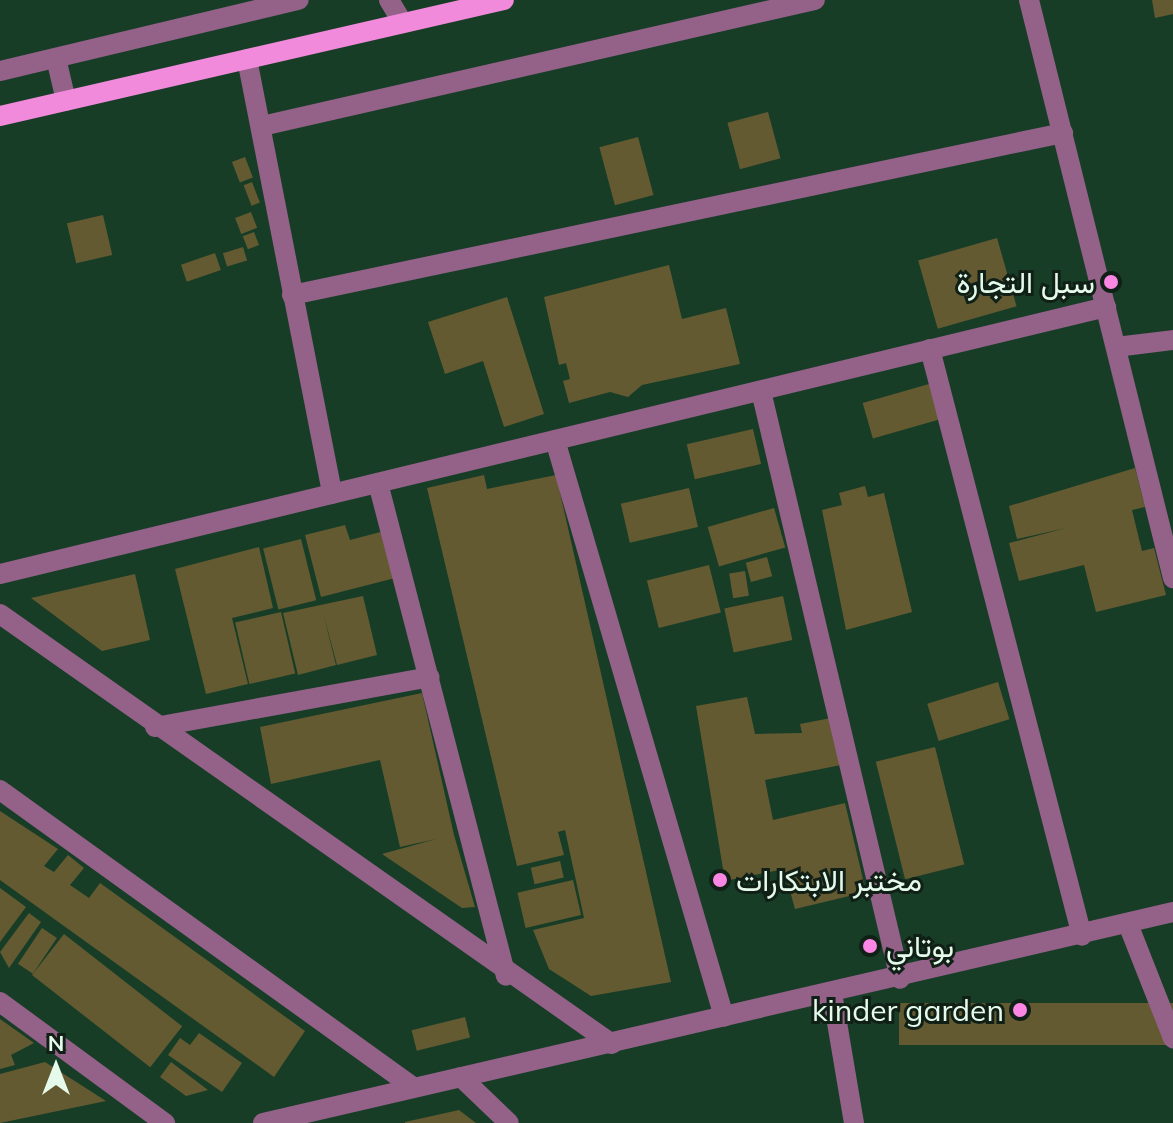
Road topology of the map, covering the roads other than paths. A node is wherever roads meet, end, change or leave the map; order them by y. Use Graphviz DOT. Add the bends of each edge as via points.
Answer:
graph roads {
  1 [pos="299,0"];
  2 [pos="389,0"];
  3 [pos="504,0"];
  4 [pos="815,0"];
  5 [pos="1029,0"];
  6 [pos="403,23"];
  7 [pos="56,58"];
  8 [pos="247,59"];
  9 [pos="0,71"];
  10 [pos="66,101"];
  11 [pos="0,116"];
  12 [pos="262,126"];
  13 [pos="1063,133"];
  14 [pos="292,295"];
  15 [pos="1106,307"];
  16 [pos="1173,340"];
  17 [pos="1116,347"];
  18 [pos="930,349"];
  19 [pos="761,391"];
  20 [pos="555,440"];
  21 [pos="378,483"];
  22 [pos="332,494"];
  23 [pos="0,574"];
  24 [pos="1173,578"];
  25 [pos="0,614"];
  26 [pos="429,677"];
  27 [pos="155,727"];
  28 [pos="0,790"];
  29 [pos="1173,912"];
  30 [pos="1128,924"];
  31 [pos="1082,936"];
  32 [pos="506,976"];
  33 [pos="900,979"];
  34 [pos="832,993"];
  35 [pos="0,1002"];
  36 [pos="724,1017"];
  37 [pos="1173,1038"];
  38 [pos="612,1044"];
  39 [pos="461,1077"];
  40 [pos="413,1087"];
  41 [pos="165,1123"];
  42 [pos="263,1123"];
  43 [pos="509,1123"];
  44 [pos="854,1123"];
  1 -- 7 [label="street"];
  2 -- 6 [label="street"];
  3 -- 6 [label="main road"];
  4 -- 12 [label="street"];
  5 -- 13 [label="street"];
  6 -- 8 [label="main road"];
  7 -- 9 [label="street"];
  7 -- 10 [label="street"];
  8 -- 10 [label="main road"];
  8 -- 12 [label="street"];
  10 -- 11 [label="main road"];
  12 -- 14 [label="street"];
  13 -- 14 [label="street"];
  13 -- 15 [label="street"];
  14 -- 22 [label="street"];
  15 -- 17 [label="street"];
  15 -- 18 [label="street"];
  16 -- 17 [label="street"];
  17 -- 24 [label="street"];
  18 -- 19 [label="street"];
  18 -- 31 [label="street"];
  19 -- 20 [label="street"];
  19 -- 33 [label="street"];
  20 -- 21 [label="street"];
  20 -- 36 [label="street"];
  21 -- 22 [label="street"];
  21 -- 26 [label="street"];
  22 -- 23 [label="street"];
  25 -- 27 [label="street"];
  26 -- 27 [label="street"];
  26 -- 32 [label="street"];
  27 -- 32 [label="street"];
  28 -- 40 [label="street"];
  29 -- 30 [label="street"];
  30 -- 31 [label="street"];
  30 -- 37 [label="street"];
  31 -- 33 [label="street"];
  32 -- 38 [label="street"];
  33 -- 34 [label="street"];
  34 -- 36 [label="street"];
  34 -- 44 [label="street"];
  35 -- 41 [label="street"];
  36 -- 38 [label="street"];
  38 -- 39 [label="street"];
  39 -- 40 [label="street"];
  39 -- 43 [label="street"];
  40 -- 42 [label="street"];
}
